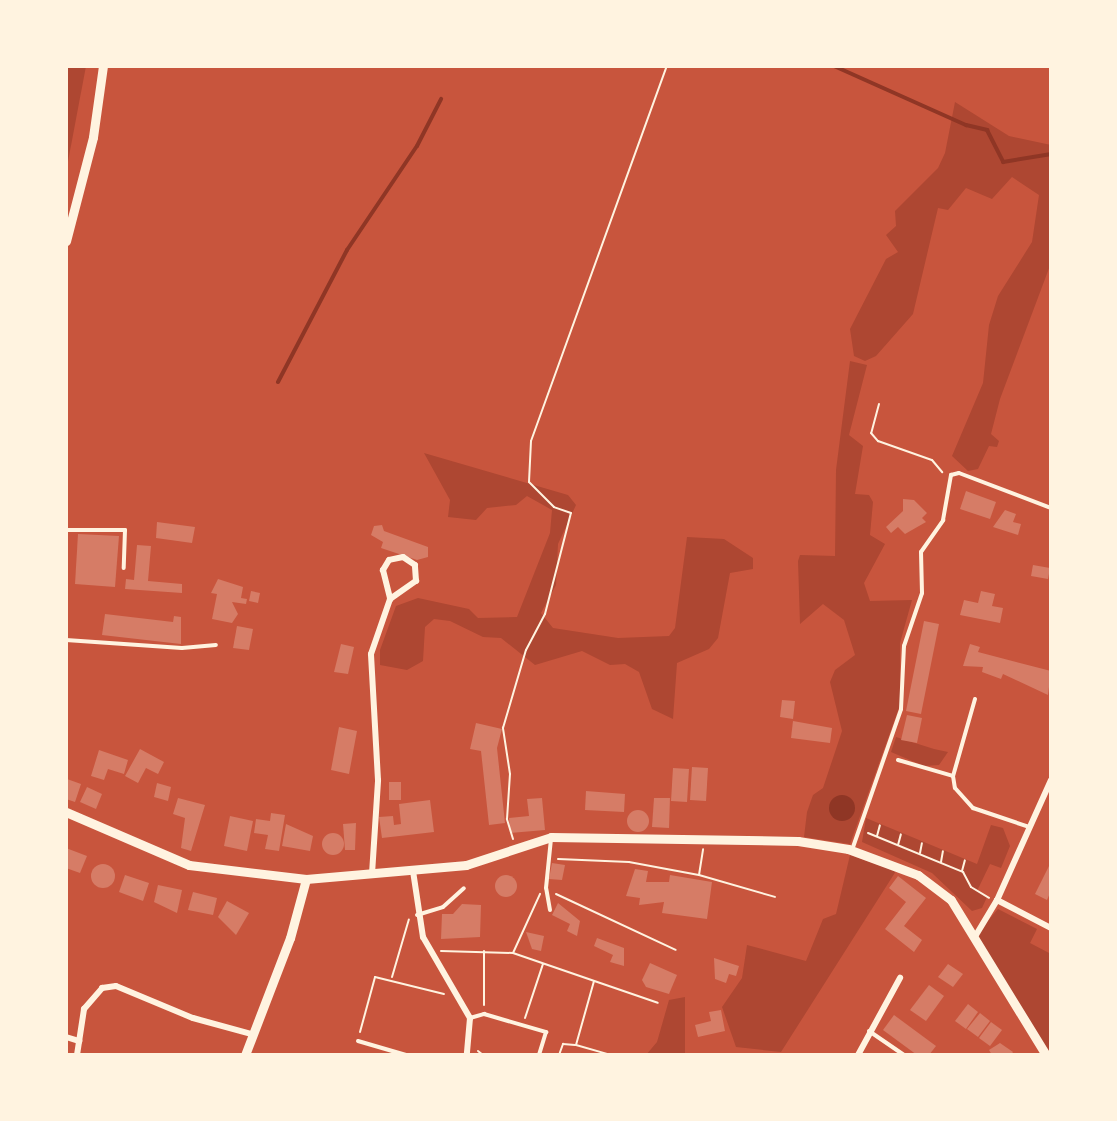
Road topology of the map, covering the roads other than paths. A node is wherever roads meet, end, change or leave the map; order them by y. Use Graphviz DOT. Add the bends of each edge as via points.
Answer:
graph roads {
  1 [pos="103,66"];
  2 [pos="66,242"];
  3 [pos="1051,508"];
  4 [pos="66,530"];
  5 [pos="124,568"];
  6 [pos="390,599"];
  7 [pos="66,640"];
  8 [pos="216,645"];
  9 [pos="975,699"];
  10 [pos="898,760"];
  11 [pos="953,776"];
  12 [pos="1051,780"];
  13 [pos="66,812"];
  14 [pos="1031,828"];
  15 [pos="551,837"];
  16 [pos="852,850"];
  17 [pos="413,871"];
  18 [pos="372,875"];
  19 [pos="306,879"];
  20 [pos="464,888"];
  21 [pos="997,901"];
  22 [pos="550,910"];
  23 [pos="417,915"];
  24 [pos="1051,928"];
  25 [pos="976,935"];
  26 [pos="900,978"];
  27 [pos="470,1018"];
  28 [pos="869,1030"];
  29 [pos="251,1034"];
  30 [pos="66,1037"];
  31 [pos="79,1041"];
  32 [pos="358,1041"];
  33 [pos="77,1055"];
  34 [pos="245,1055"];
  35 [pos="406,1055"];
  36 [pos="467,1055"];
  37 [pos="539,1055"];
  38 [pos="858,1055"];
  39 [pos="904,1055"];
  40 [pos="1046,1055"];
  1 -- 2 [label="street" via="93,137"];
  3 -- 16 [label="lane" via="959,473 949,478 943,520 921,552 922,593 904,646 901,709"];
  4 -- 5 [label="lane" via="125,530"];
  6 -- 6 [label="street" via="405,591 418,573 403,557 389,560 383,570"];
  6 -- 18 [label="street" via="371,654 378,780"];
  7 -- 8 [label="lane" via="182,648"];
  9 -- 11 [label="lane"];
  10 -- 11 [label="lane"];
  11 -- 14 [label="lane" via="958,793 973,808"];
  12 -- 14 [label="street"];
  13 -- 19 [label="street" via="189,865"];
  14 -- 21 [label="street"];
  15 -- 16 [label="street" via="798,841"];
  15 -- 17 [label="street" via="466,865"];
  15 -- 22 [label="lane" via="546,888"];
  16 -- 25 [label="street" via="936,887"];
  17 -- 18 [label="street"];
  17 -- 23 [label="street"];
  18 -- 19 [label="street"];
  19 -- 29 [label="street" via="293,930"];
  20 -- 23 [label="lane" via="442,907"];
  21 -- 24 [label="street"];
  21 -- 25 [label="street"];
  23 -- 27 [label="street" via="432,954"];
  25 -- 40 [label="street"];
  26 -- 28 [label="street"];
  27 -- 36 [label="street"];
  27 -- 37 [label="lane" via="484,1014 546,1032"];
  28 -- 38 [label="street"];
  28 -- 39 [label="lane"];
  29 -- 31 [label="street" via="193,1018 116,986 92,996"];
  29 -- 34 [label="street"];
  30 -- 31 [label="street"];
  31 -- 33 [label="street"];
  32 -- 35 [label="lane"];
}
